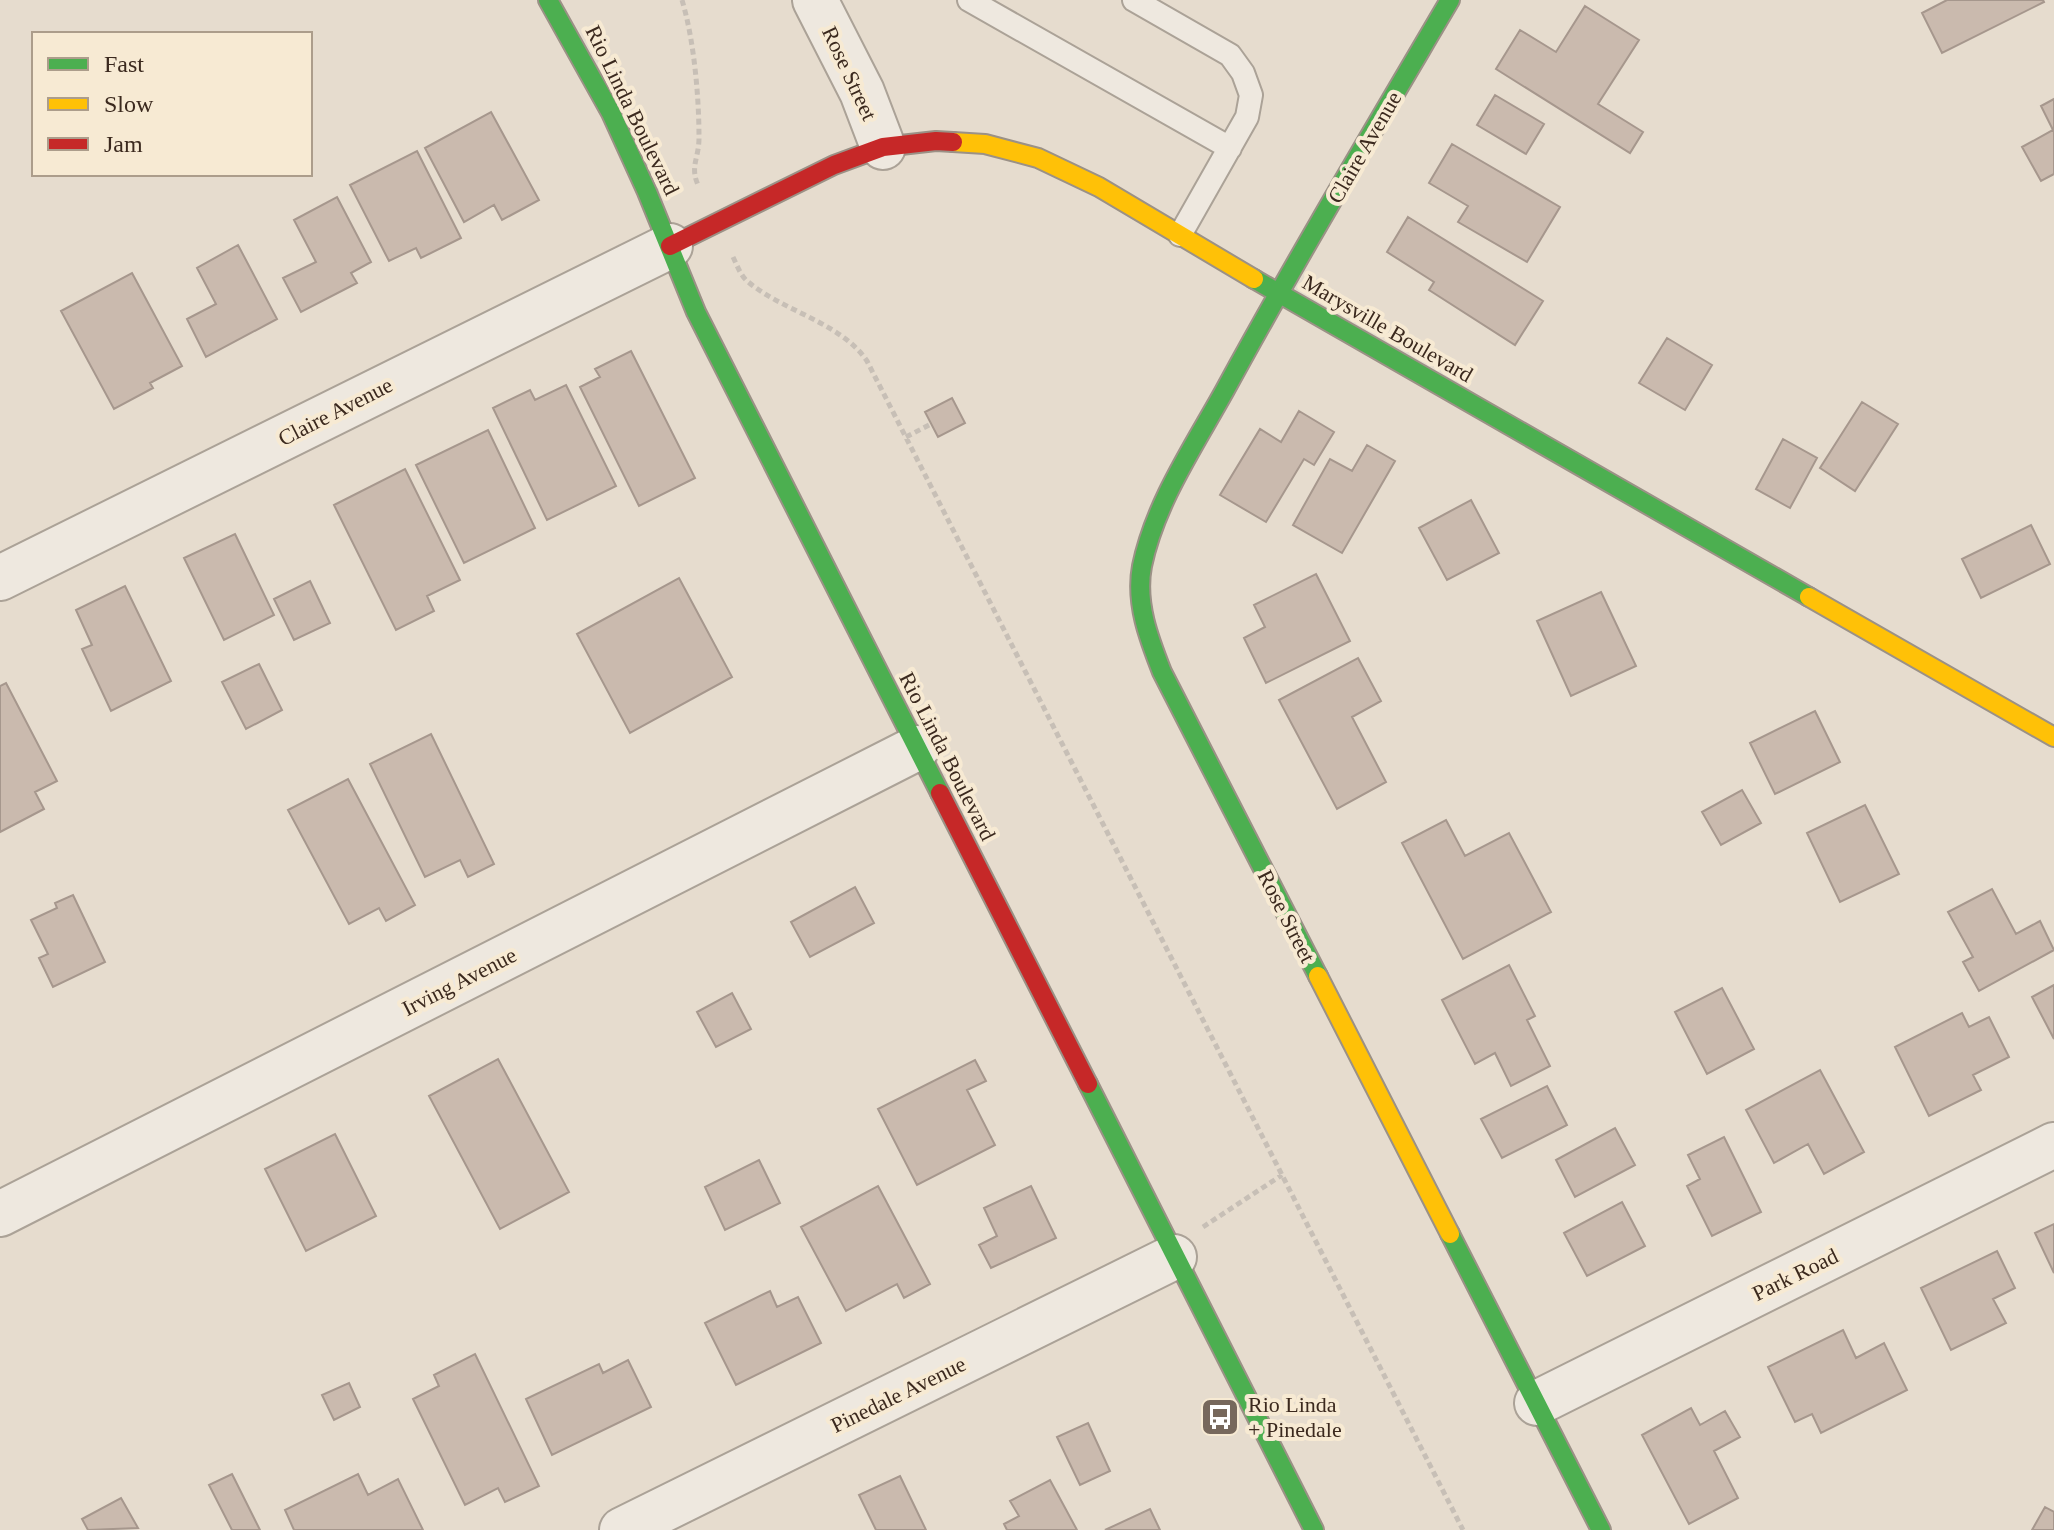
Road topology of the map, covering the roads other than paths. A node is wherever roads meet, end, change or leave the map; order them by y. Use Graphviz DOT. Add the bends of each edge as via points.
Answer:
graph roads {
  1 [pos="548,0"];
  2 [pos="815,0"];
  3 [pos="969,0"];
  4 [pos="1134,0"];
  5 [pos="1450,0"];
  6 [pos="883,147"];
  7 [pos="1230,148"];
  8 [pos="1180,235"];
  9 [pos="670,246"];
  10 [pos="1278,293"];
  11 [pos="0,578"];
  12 [pos="2054,737"];
  13 [pos="917,748"];
  14 [pos="2054,1145"];
  15 [pos="0,1214"];
  16 [pos="1183,1246"];
  17 [pos="1537,1403"];
  18 [pos="622,1530"];
  19 [pos="1314,1530"];
  20 [pos="1601,1530"];
  1 -- 9 [label="main road, Rio Linda Boulevard" via="636,160"];
  2 -- 6 [label="street, Rose Street" via="862,92"];
  3 -- 7 [label="lane"];
  4 -- 7 [label="lane" via="1230,55 1243,73 1251,95 1247,117"];
  5 -- 10 [label="main road, Claire Avenue"];
  6 -- 8 [label="main road, Marysville Boulevard" via="936,141 985,144 1038,158"];
  6 -- 9 [label="main road, Marysville Boulevard" via="834,165"];
  7 -- 8 [label="lane"];
  8 -- 10 [label="main road, Marysville Boulevard"];
  9 -- 11 [label="street, Claire Avenue"];
  9 -- 13 [label="main road, Rio Linda Boulevard" via="696,312"];
  10 -- 12 [label="main road, Marysville Boulevard"];
  10 -- 17 [label="main road, Rose Street" via="1154,522 1141,568 1144,619 1162,672"];
  13 -- 15 [label="street, Irving Avenue"];
  13 -- 16 [label="main road, Rio Linda Boulevard"];
  14 -- 17 [label="street, Park Road"];
  16 -- 18 [label="street, Pinedale Avenue"];
  16 -- 19 [label="main road, Rio Linda Boulevard"];
  17 -- 20 [label="main road, Rose Street"];
}
